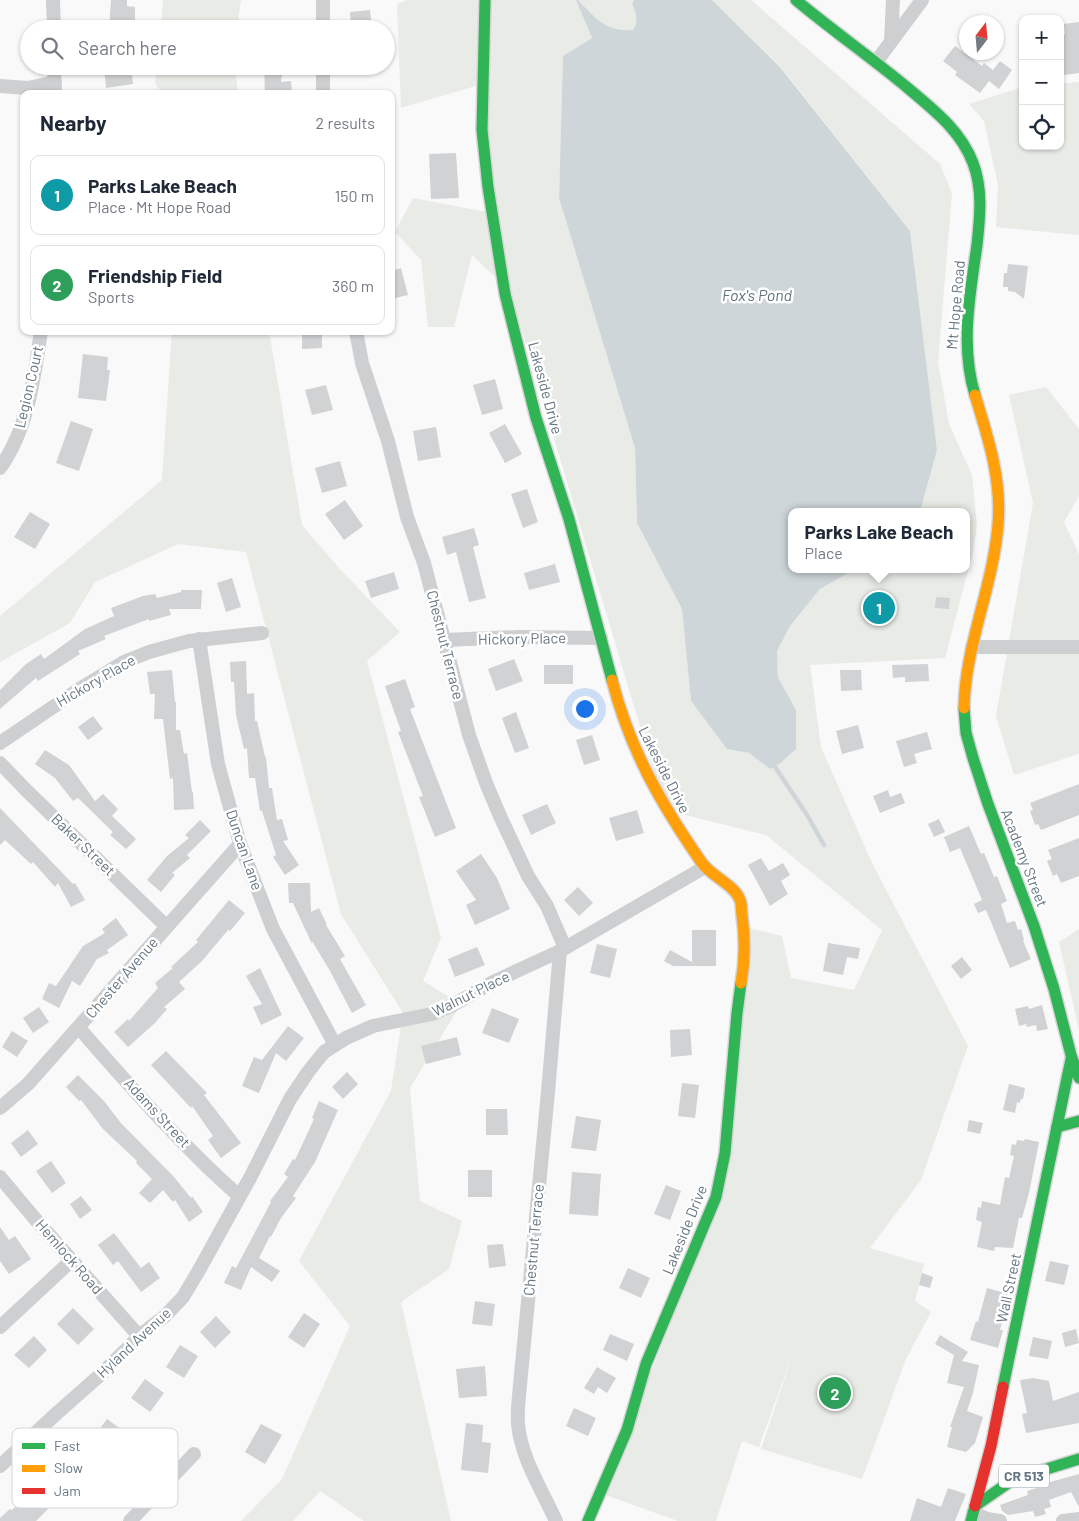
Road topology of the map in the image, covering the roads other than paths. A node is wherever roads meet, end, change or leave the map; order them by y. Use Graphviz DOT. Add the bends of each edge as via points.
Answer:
graph roads {
  1 [pos="54,0"];
  2 [pos="323,0"];
  3 [pos="485,0"];
  4 [pos="796,0"];
  5 [pos="893,0"];
  6 [pos="922,0"];
  7 [pos="54,20"];
  8 [pos="323,20"];
  9 [pos="891,41"];
  10 [pos="876,62"];
  11 [pos="54,75"];
  12 [pos="323,75"];
  13 [pos="0,86"];
  14 [pos="55,88"];
  15 [pos="322,90"];
  16 [pos="40,335"];
  17 [pos="357,335"];
  18 [pos="0,468"];
  19 [pos="262,632"];
  20 [pos="601,638"];
  21 [pos="199,640"];
  22 [pos="444,640"];
  23 [pos="972,646"];
  24 [pos="1079,647"];
  25 [pos="0,743"];
  26 [pos="0,763"];
  27 [pos="240,844"];
  28 [pos="705,867"];
  29 [pos="166,926"];
  30 [pos="563,950"];
  31 [pos="79,1028"];
  32 [pos="335,1045"];
  33 [pos="1071,1059"];
  34 [pos="1079,1078"];
  35 [pos="0,1108"];
  36 [pos="1079,1121"];
  37 [pos="1057,1127"];
  38 [pos="0,1177"];
  39 [pos="239,1196"];
  40 [pos="71,1260"];
  41 [pos="0,1327"];
  42 [pos="139,1336"];
  43 [pos="41,1428"];
  44 [pos="194,1454"];
  45 [pos="12,1455"];
  46 [pos="1079,1459"];
  47 [pos="987,1464"];
  48 [pos="0,1466"];
  49 [pos="178,1471"];
  50 [pos="1014,1479"];
  51 [pos="142,1508"];
  52 [pos="973,1513"];
  53 [pos="1079,1519"];
  54 [pos="130,1521"];
  55 [pos="556,1521"];
  56 [pos="588,1521"];
  57 [pos="1000,1521"];
  58 [pos="1063,1521"];
  1 -- 7 [label="street"];
  2 -- 8 [label="street"];
  3 -- 20 [label="street, Lakeside Drive" via="482,130 505,294 536,418 569,519"];
  4 -- 10 [label="street, Mt Hope Road"];
  5 -- 9 [label="street"];
  6 -- 9 [label="street"];
  9 -- 10 [label="street"];
  10 -- 23 [label="street, Mt Hope Road" via="949,125 966,148 980,184 982,198 966,356 997,474 1000,503"];
  11 -- 14 [label="street"];
  12 -- 15 [label="street"];
  13 -- 14 [label="street"];
  16 -- 18 [label="street, Legion Court" via="23,422 10,454"];
  17 -- 22 [label="street, Chestnut Terrace"];
  19 -- 21 [label="street, Hickory Place"];
  20 -- 22 [label="street, Hickory Place"];
  20 -- 28 [label="street, Lakeside Drive" via="620,712 635,751 674,823"];
  21 -- 25 [label="street, Hickory Place" via="148,652 124,662"];
  21 -- 27 [label="street, Duncan Lane" via="218,764"];
  22 -- 30 [label="street, Chestnut Terrace" via="486,782 528,876 547,906"];
  23 -- 24 [label="street"];
  23 -- 33 [label="street, Academy Street" via="964,705 967,739 1040,943"];
  26 -- 29 [label="street, Baker Street"];
  27 -- 29 [label="street, Chester Avenue"];
  27 -- 32 [label="street, Duncan Lane" via="272,929"];
  28 -- 30 [label="street, Walnut Place"];
  28 -- 56 [label="street, Lakeside Drive" via="740,899 744,932 743,973 725,1153 716,1197 646,1364 627,1430"];
  29 -- 31 [label="street, Chester Avenue"];
  30 -- 32 [label="street, Walnut Place" via="432,1014 373,1026"];
  30 -- 55 [label="street, Chestnut Terrace" via="518,1424 533,1474"];
  31 -- 35 [label="street, Chester Avenue" via="28,1084"];
  31 -- 39 [label="street, Adams Street" via="175,1133"];
  32 -- 39 [label="street, Walnut Place" via="324,1052 290,1099"];
  33 -- 34 [label="street, Academy Street"];
  33 -- 37 [label="street, Wall Street"];
  36 -- 37 [label="street"];
  37 -- 47 [label="street, Wall Street"];
  38 -- 40 [label="street, Hemlock Road"];
  39 -- 42 [label="street, Hyland Avenue" via="183,1297"];
  40 -- 41 [label="street"];
  40 -- 42 [label="street, Hemlock Road"];
  42 -- 43 [label="street, Hyland Avenue"];
  44 -- 49 [label="street"];
  45 -- 48 [label="street, Hyland Avenue"];
  46 -- 50 [label="street, CR 513"];
  47 -- 50 [label="street"];
  47 -- 52 [label="street, Wall Street"];
  50 -- 52 [label="street, CR 513"];
  51 -- 54 [label="street"];
  52 -- 57 [label="street"];
  53 -- 58 [label="street"];
}
